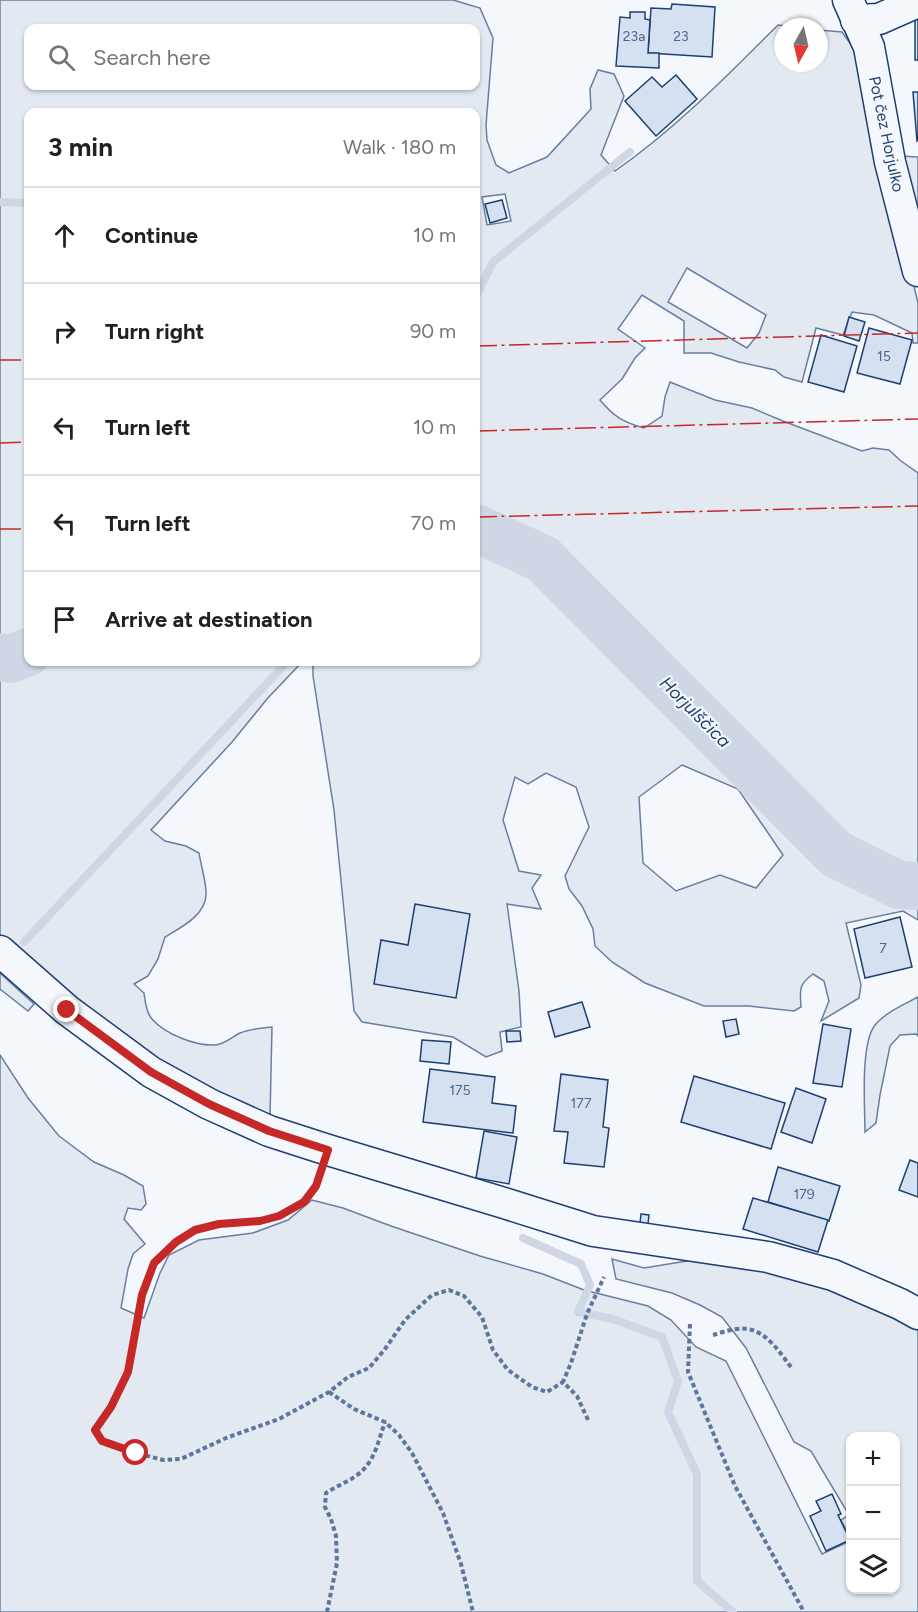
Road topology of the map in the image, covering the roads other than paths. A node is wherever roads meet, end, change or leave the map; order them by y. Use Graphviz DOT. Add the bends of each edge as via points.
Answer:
graph roads {
  1 [pos="918,2"];
  2 [pos="852,10"];
  3 [pos="918,271"];
  4 [pos="0,951"];
  5 [pos="918,1314"];
  1 -- 2 [label="street" via="879,19"];
  2 -- 3 [label="street, Pot čez Horjulko" via="869,47 890,162"];
  4 -- 5 [label="street" via="67,1010 151,1072 269,1131 592,1231 768,1257 822,1272"];
}
